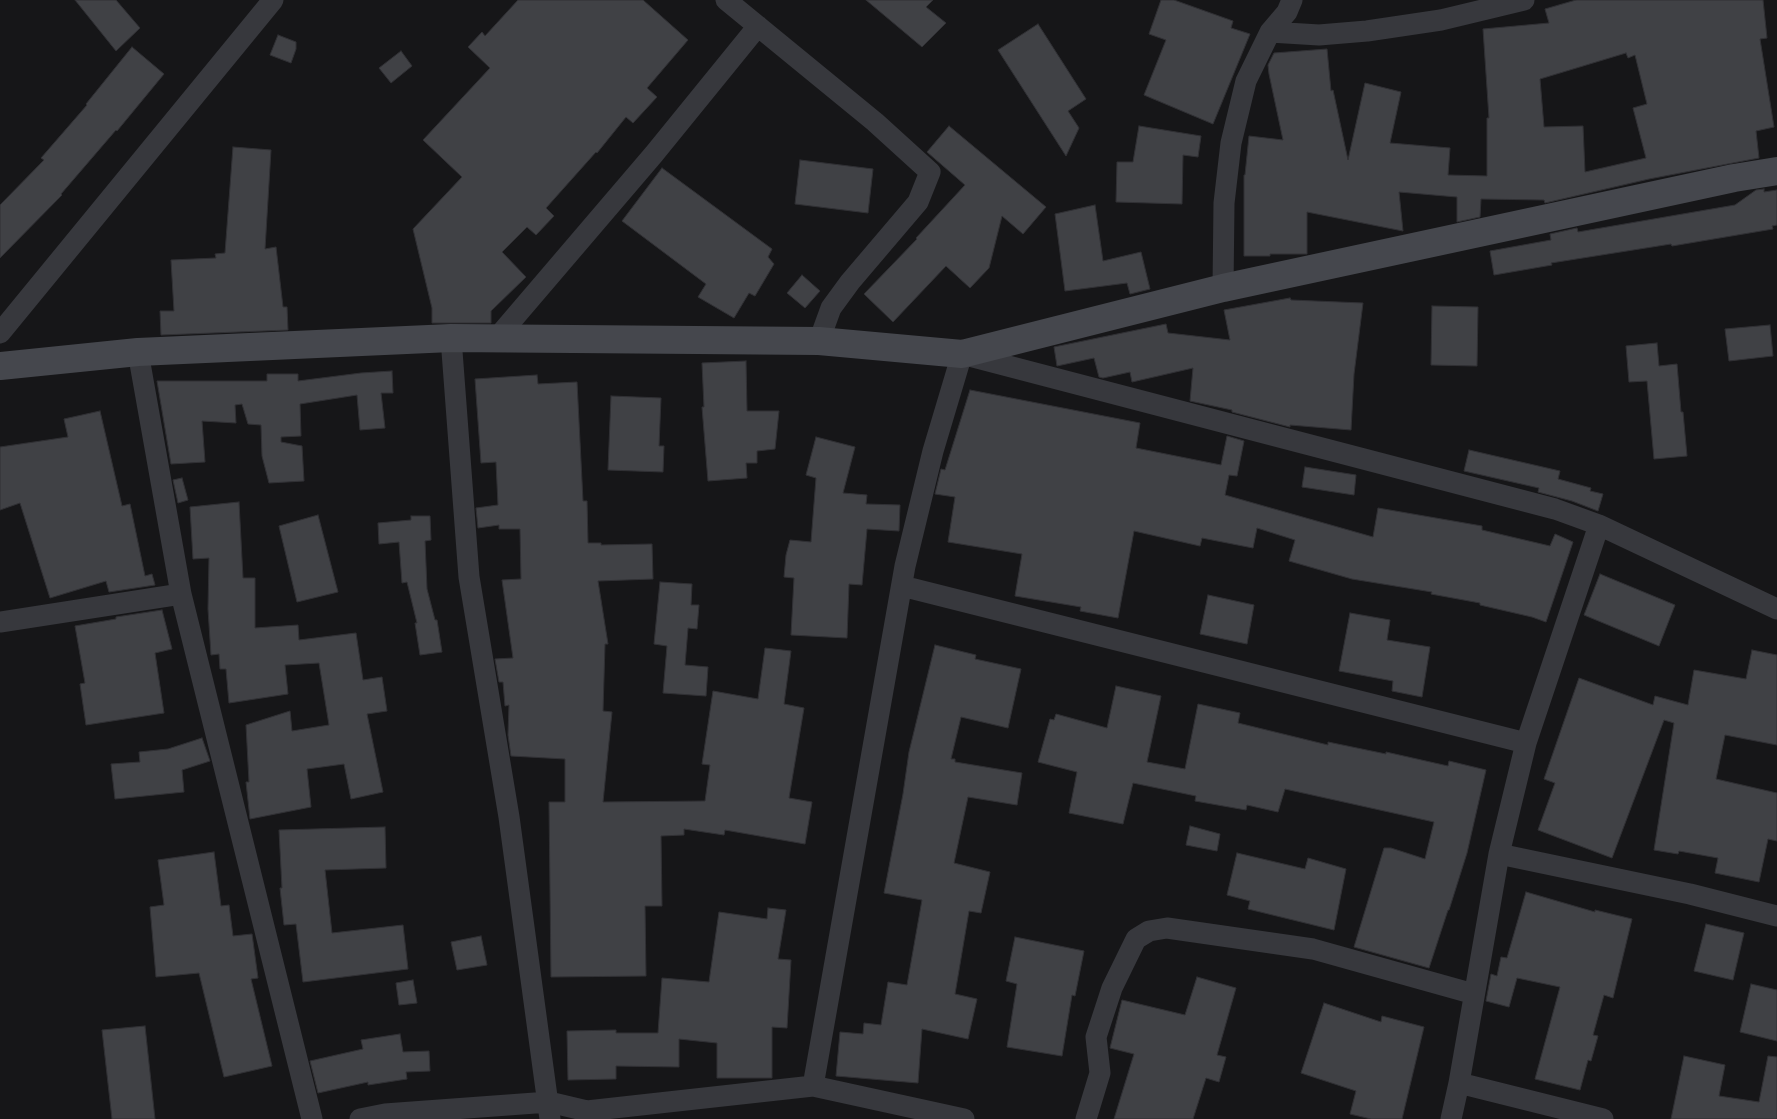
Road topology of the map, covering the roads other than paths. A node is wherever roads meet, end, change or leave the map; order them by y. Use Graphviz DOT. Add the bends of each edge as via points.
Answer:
graph roads {
  1 [pos="273,0"];
  2 [pos="726,0"];
  3 [pos="1292,0"];
  4 [pos="1524,0"];
  5 [pos="758,26"];
  6 [pos="1270,32"];
  7 [pos="1777,171"];
  8 [pos="1224,288"];
  9 [pos="0,333"];
  10 [pos="451,338"];
  11 [pos="496,339"];
  12 [pos="819,341"];
  13 [pos="138,352"];
  14 [pos="962,354"];
  15 [pos="0,366"];
  16 [pos="1599,525"];
  17 [pos="902,586"];
  18 [pos="181,594"];
  19 [pos="1777,608"];
  20 [pos="0,622"];
  21 [pos="1526,743"];
  22 [pos="1499,854"];
  23 [pos="1777,906"];
  24 [pos="1777,916"];
  25 [pos="1474,994"];
  26 [pos="1459,1083"];
  27 [pos="813,1086"];
  28 [pos="549,1111"];
  29 [pos="312,1119"];
  30 [pos="360,1119"];
  31 [pos="964,1119"];
  32 [pos="1086,1119"];
  33 [pos="1451,1119"];
  34 [pos="1603,1119"];
  1 -- 9 [label="street"];
  2 -- 5 [label="street"];
  3 -- 6 [label="street" via="1287,12"];
  4 -- 6 [label="street" via="1441,20 1367,31"];
  5 -- 11 [label="street"];
  5 -- 12 [label="street" via="875,122 930,172 918,202 831,308"];
  6 -- 8 [label="street" via="1246,81 1231,143 1224,203"];
  7 -- 8 [label="street"];
  8 -- 14 [label="street"];
  10 -- 11 [label="street"];
  10 -- 13 [label="street"];
  10 -- 28 [label="street" via="469,577 509,817"];
  11 -- 12 [label="street"];
  12 -- 14 [label="street"];
  13 -- 15 [label="street"];
  13 -- 18 [label="street"];
  14 -- 16 [label="street" via="1556,509"];
  14 -- 17 [label="street" via="933,451"];
  16 -- 19 [label="street"];
  16 -- 21 [label="street"];
  17 -- 21 [label="street"];
  17 -- 27 [label="street"];
  18 -- 20 [label="street"];
  18 -- 29 [label="street"];
  21 -- 22 [label="street"];
  22 -- 23 [label="street"];
  22 -- 24 [label="street" via="1690,894"];
  22 -- 25 [label="street"];
  25 -- 26 [label="street"];
  25 -- 32 [label="street" via="1313,949 1167,928 1149,931 1136,939 1112,988 1096,1037 1100,1073"];
  26 -- 33 [label="street"];
  26 -- 34 [label="street"];
  27 -- 28 [label="street" via="587,1111"];
  27 -- 31 [label="street"];
  28 -- 30 [label="street" via="385,1114"];
}
